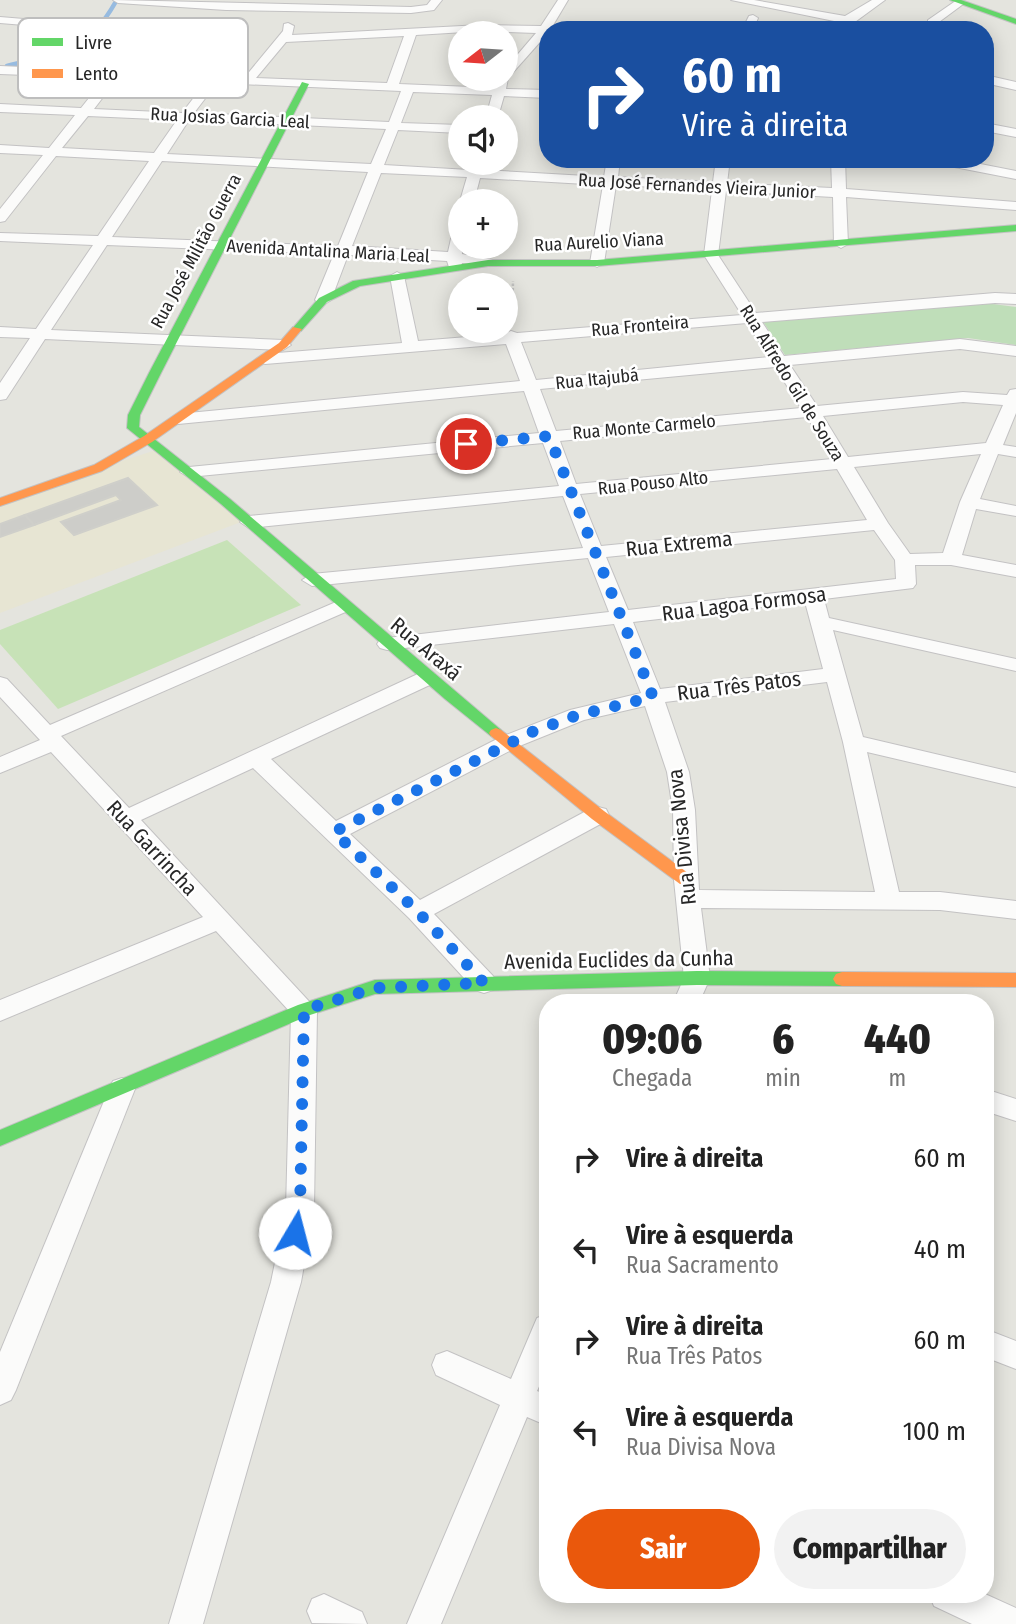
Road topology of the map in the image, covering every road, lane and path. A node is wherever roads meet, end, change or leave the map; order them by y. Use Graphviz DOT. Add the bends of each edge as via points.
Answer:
graph roads {
  1 [pos="118,0"];
  2 [pos="437,0"];
  3 [pos="563,0"];
  4 [pos="736,0"];
  5 [pos="880,0"];
  6 [pos="188,2"];
  7 [pos="966,2"];
  8 [pos="269,4"];
  9 [pos="753,18"];
  10 [pos="0,20"];
  11 [pos="847,20"];
  12 [pos="550,21"];
  13 [pos="752,21"];
  14 [pos="934,21"];
  15 [pos="18,22"];
  16 [pos="1016,22"];
  17 [pos="539,29"];
  18 [pos="411,33"];
  19 [pos="539,36"];
  20 [pos="284,39"];
  21 [pos="518,61"];
  22 [pos="0,70"];
  23 [pos="18,71"];
  24 [pos="248,81"];
  25 [pos="994,81"];
  26 [pos="248,82"];
  27 [pos="305,84"];
  28 [pos="1016,86"];
  29 [pos="392,87"];
  30 [pos="409,87"];
  31 [pos="499,92"];
  32 [pos="539,94"];
  33 [pos="95,98"];
  34 [pos="199,98"];
  35 [pos="495,105"];
  36 [pos="0,108"];
  37 [pos="83,112"];
  38 [pos="185,117"];
  39 [pos="287,121"];
  40 [pos="393,126"];
  41 [pos="448,128"];
  42 [pos="994,129"];
  43 [pos="1016,133"];
  44 [pos="0,149"];
  45 [pos="51,152"];
  46 [pos="158,158"];
  47 [pos="265,163"];
  48 [pos="448,168"];
  49 [pos="612,168"];
  50 [pos="722,168"];
  51 [pos="839,168"];
  52 [pos="980,168"];
  53 [pos="374,169"];
  54 [pos="518,172"];
  55 [pos="1016,175"];
  56 [pos="609,182"];
  57 [pos="720,188"];
  58 [pos="841,193"];
  59 [pos="1016,206"];
  60 [pos="0,218"];
  61 [pos="1016,228"];
  62 [pos="0,237"];
  63 [pos="105,241"];
  64 [pos="841,244"];
  65 [pos="223,245"];
  66 [pos="341,250"];
  67 [pos="711,255"];
  68 [pos="455,259"];
  69 [pos="454,262"];
  70 [pos="597,263"];
  71 [pos="514,264"];
  72 [pos="514,273"];
  73 [pos="397,276"];
  74 [pos="1016,299"];
  75 [pos="323,300"];
  76 [pos="751,317"];
  77 [pos="0,332"];
  78 [pos="41,334"];
  79 [pos="518,336"];
  80 [pos="171,340"];
  81 [pos="448,343"];
  82 [pos="513,343"];
  83 [pos="283,345"];
  84 [pos="411,346"];
  85 [pos="1016,351"];
  86 [pos="265,359"];
  87 [pos="779,361"];
  88 [pos="530,386"];
  89 [pos="0,395"];
  90 [pos="1015,398"];
  91 [pos="812,411"];
  92 [pos="178,419"];
  93 [pos="549,436"];
  94 [pos="144,437"];
  95 [pos="992,448"];
  96 [pos="1016,452"];
  97 [pos="842,463"];
  98 [pos="189,472"];
  99 [pos="569,491"];
  100 [pos="0,502"];
  101 [pos="969,502"];
  102 [pos="1016,511"];
  103 [pos="249,522"];
  104 [pos="879,524"];
  105 [pos="595,552"];
  106 [pos="951,559"];
  107 [pos="905,560"];
  108 [pos="1016,571"];
  109 [pos="312,580"];
  110 [pos="893,588"];
  111 [pos="813,596"];
  112 [pos="343,606"];
  113 [pos="622,618"];
  114 [pos="822,622"];
  115 [pos="387,644"];
  116 [pos="1016,665"];
  117 [pos="837,674"];
  118 [pos="427,678"];
  119 [pos="0,684"];
  120 [pos="653,697"];
  121 [pos="51,738"];
  122 [pos="509,742"];
  123 [pos="854,742"];
  124 [pos="255,757"];
  125 [pos="0,765"];
  126 [pos="1016,780"];
  127 [pos="598,815"];
  128 [pos="124,819"];
  129 [pos="334,832"];
  130 [pos="688,889"];
  131 [pos="889,901"];
  132 [pos="1016,910"];
  133 [pos="418,912"];
  134 [pos="219,920"];
  135 [pos="697,978"];
  136 [pos="1016,981"];
  137 [pos="484,983"];
  138 [pos="690,994"];
  139 [pos="304,1010"];
  140 [pos="0,1011"];
  141 [pos="122,1089"];
  142 [pos="994,1103"];
  143 [pos="1016,1110"];
  144 [pos="0,1138"];
  145 [pos="994,1346"];
  146 [pos="539,1349"];
  147 [pos="1016,1355"];
  148 [pos="447,1366"];
  149 [pos="0,1390"];
  150 [pos="518,1397"];
  151 [pos="539,1407"];
  152 [pos="966,1603"];
  153 [pos="186,1624"];
  154 [pos="424,1624"];
  155 [pos="1011,1624"];
  1 -- 6 [label="street"];
  2 -- 8 [label="street" via="420,10"];
  3 -- 12 [label="street"];
  4 -- 11 [label="street"];
  5 -- 11 [label="street"];
  6 -- 8 [label="street"];
  7 -- 14 [label="street"];
  7 -- 16 [label="street"];
  8 -- 20 [label="street" via="288,26"];
  9 -- 13 [label="street"];
  10 -- 15 [label="street"];
  17 -- 18 [label="street" via="481,27"];
  18 -- 20 [label="street"];
  18 -- 29 [label="street"];
  19 -- 21 [label="street"];
  20 -- 24 [label="street"];
  22 -- 23 [label="street"];
  25 -- 28 [label="street"];
  26 -- 27 [label="street"];
  27 -- 29 [label="street"];
  27 -- 39 [label="street, Rua José Militão Guerra"];
  29 -- 30 [label="street"];
  30 -- 31 [label="street"];
  30 -- 40 [label="street"];
  31 -- 32 [label="street"];
  31 -- 35 [label="street"];
  33 -- 37 [label="street"];
  34 -- 38 [label="street"];
  36 -- 37 [label="street, Rua Josias Garcia Leal"];
  37 -- 38 [label="street, Rua Josias Garcia Leal"];
  37 -- 45 [label="street"];
  38 -- 39 [label="street, Rua Josias Garcia Leal"];
  38 -- 46 [label="street"];
  39 -- 40 [label="street, Rua Josias Garcia Leal"];
  39 -- 47 [label="street, Rua José Militão Guerra"];
  40 -- 41 [label="street, Rua Josias Garcia Leal"];
  40 -- 53 [label="street"];
  42 -- 43 [label="street"];
  44 -- 45 [label="street, Rua José Fernandes Vieira Junior"];
  45 -- 46 [label="street, Rua José Fernandes Vieira Junior"];
  45 -- 60 [label="street"];
  46 -- 47 [label="street, Rua José Fernandes Vieira Junior"];
  46 -- 63 [label="street"];
  47 -- 53 [label="street, Rua José Fernandes Vieira Junior"];
  47 -- 65 [label="street, Rua José Militão Guerra"];
  48 -- 53 [label="street, Rua José Fernandes Vieira Junior"];
  49 -- 56 [label="street"];
  50 -- 57 [label="street"];
  51 -- 58 [label="street"];
  52 -- 55 [label="street"];
  53 -- 66 [label="street"];
  54 -- 56 [label="street, Rua José Fernandes Vieira Junior"];
  56 -- 57 [label="street, Rua José Fernandes Vieira Junior"];
  56 -- 70 [label="street"];
  57 -- 58 [label="street, Rua José Fernandes Vieira Junior"];
  57 -- 67 [label="street"];
  58 -- 59 [label="street, Rua José Fernandes Vieira Junior"];
  58 -- 64 [label="street"];
  61 -- 64 [label="street, Rua Aurelio Viana"];
  62 -- 63 [label="street, Avenida Antalina Maria Leal"];
  63 -- 65 [label="street, Avenida Antalina Maria Leal"];
  63 -- 78 [label="street"];
  64 -- 67 [label="street, Rua Aurelio Viana"];
  65 -- 66 [label="street, Avenida Antalina Maria Leal"];
  65 -- 80 [label="street, Rua José Militão Guerra"];
  66 -- 69 [label="street, Avenida Antalina Maria Leal"];
  66 -- 75 [label="street"];
  67 -- 70 [label="street, Rua Aurelio Viana"];
  67 -- 76 [label="street, Rua Alfredo Gil de Souza"];
  68 -- 69 [label="street"];
  69 -- 71 [label="street, Rua Aurelio Viana"];
  69 -- 73 [label="street, Rua Aurelio Viana"];
  70 -- 71 [label="street, Rua Aurelio Viana"];
  71 -- 72 [label="path"];
  73 -- 75 [label="street, Rua Aurelio Viana" via="357,283"];
  73 -- 84 [label="street"];
  74 -- 76 [label="street, Rua Fronteira"];
  75 -- 83 [label="street, Rua Aurelio Viana"];
  76 -- 79 [label="street, Rua Fronteira"];
  76 -- 87 [label="street, Rua Alfredo Gil de Souza"];
  77 -- 78 [label="street"];
  78 -- 80 [label="street"];
  78 -- 89 [label="street"];
  80 -- 83 [label="street"];
  80 -- 94 [label="street, Rua José Militão Guerra" via="132,423"];
  81 -- 84 [label="street, Rua Fronteira"];
  82 -- 88 [label="street, Rua Divisa Nova"];
  83 -- 86 [label="street, Rua Aurelio Viana"];
  84 -- 86 [label="street, Rua Fronteira"];
  85 -- 87 [label="street, Rua Itajubá" via="960,344"];
  86 -- 92 [label="street, Rua Aurelio Viana"];
  87 -- 88 [label="street, Rua Itajubá"];
  87 -- 91 [label="street, Rua Alfredo Gil de Souza"];
  88 -- 92 [label="street, Rua Itajubá"];
  88 -- 93 [label="street, Rua Divisa Nova"];
  90 -- 91 [label="street, Rua Monte Carmelo" via="963,397"];
  90 -- 95 [label="street"];
  91 -- 93 [label="street, Rua Monte Carmelo"];
  91 -- 97 [label="street, Rua Alfredo Gil de Souza"];
  92 -- 94 [label="street, Rua Aurelio Viana"];
  93 -- 98 [label="street, Rua Monte Carmelo"];
  93 -- 99 [label="street, Rua Divisa Nova"];
  94 -- 98 [label="street, Rua Araxá"];
  94 -- 100 [label="street, Rua Aurelio Viana" via="98,468"];
  95 -- 96 [label="street, Rua Pouso Alto"];
  95 -- 97 [label="street, Rua Pouso Alto"];
  95 -- 101 [label="street"];
  97 -- 99 [label="street, Rua Pouso Alto"];
  97 -- 104 [label="street, Rua Alfredo Gil de Souza"];
  98 -- 103 [label="street, Rua Araxá"];
  99 -- 103 [label="street, Rua Pouso Alto"];
  99 -- 105 [label="street, Rua Divisa Nova"];
  101 -- 102 [label="street"];
  101 -- 106 [label="street"];
  103 -- 109 [label="street, Rua Araxá"];
  104 -- 105 [label="street, Rua Extrema"];
  104 -- 107 [label="street, Rua Alfredo Gil de Souza"];
  105 -- 109 [label="street, Rua Extrema"];
  105 -- 113 [label="street, Rua Divisa Nova"];
  106 -- 107 [label="street"];
  106 -- 108 [label="street"];
  107 -- 110 [label="street" via="906,584"];
  109 -- 112 [label="street, Rua Araxá"];
  110 -- 111 [label="street, Rua Lagoa Formosa"];
  110 -- 114 [label="street"];
  111 -- 113 [label="street, Rua Lagoa Formosa"];
  111 -- 114 [label="street"];
  112 -- 115 [label="street, Rua Araxá"];
  112 -- 121 [label="street"];
  113 -- 115 [label="street, Rua Lagoa Formosa"];
  113 -- 120 [label="street, Rua Divisa Nova"];
  114 -- 116 [label="street"];
  114 -- 117 [label="street"];
  115 -- 118 [label="street, Rua Araxá"];
  117 -- 120 [label="street, Rua Três Patos"];
  117 -- 123 [label="street"];
  118 -- 122 [label="street, Rua Araxá"];
  118 -- 124 [label="street"];
  119 -- 121 [label="street, Rua Garrincha"];
  120 -- 122 [label="street, Rua Três Patos" via="578,715"];
  120 -- 130 [label="street, Rua Divisa Nova" via="678,772"];
  121 -- 125 [label="street"];
  121 -- 128 [label="street, Rua Garrincha"];
  122 -- 127 [label="street, Rua Araxá"];
  122 -- 129 [label="street, Rua Três Patos"];
  123 -- 126 [label="street"];
  123 -- 131 [label="street"];
  124 -- 128 [label="street"];
  124 -- 129 [label="street"];
  127 -- 130 [label="street, Rua Araxá"];
  127 -- 133 [label="street"];
  128 -- 134 [label="street, Rua Garrincha"];
  129 -- 133 [label="street"];
  130 -- 131 [label="street"];
  130 -- 135 [label="street, Rua Divisa Nova"];
  131 -- 132 [label="street" via="940,901"];
  133 -- 137 [label="street"];
  134 -- 139 [label="street, Rua Garrincha"];
  134 -- 140 [label="street"];
  135 -- 136 [label="street, Avenida Euclides da Cunha"];
  135 -- 137 [label="street, Avenida Euclides da Cunha"];
  135 -- 138 [label="street"];
  137 -- 139 [label="street, Avenida Euclides da Cunha" via="375,988"];
  139 -- 141 [label="street, Avenida Euclides da Cunha"];
  139 -- 153 [label="street" via="300,1209 286,1282"];
  141 -- 144 [label="street, Avenida Euclides da Cunha"];
  141 -- 149 [label="street"];
  142 -- 143 [label="street"];
  145 -- 147 [label="street"];
  146 -- 150 [label="street"];
  148 -- 150 [label="street"];
  150 -- 151 [label="street"];
  150 -- 154 [label="street"];
  152 -- 155 [label="street"];
}
